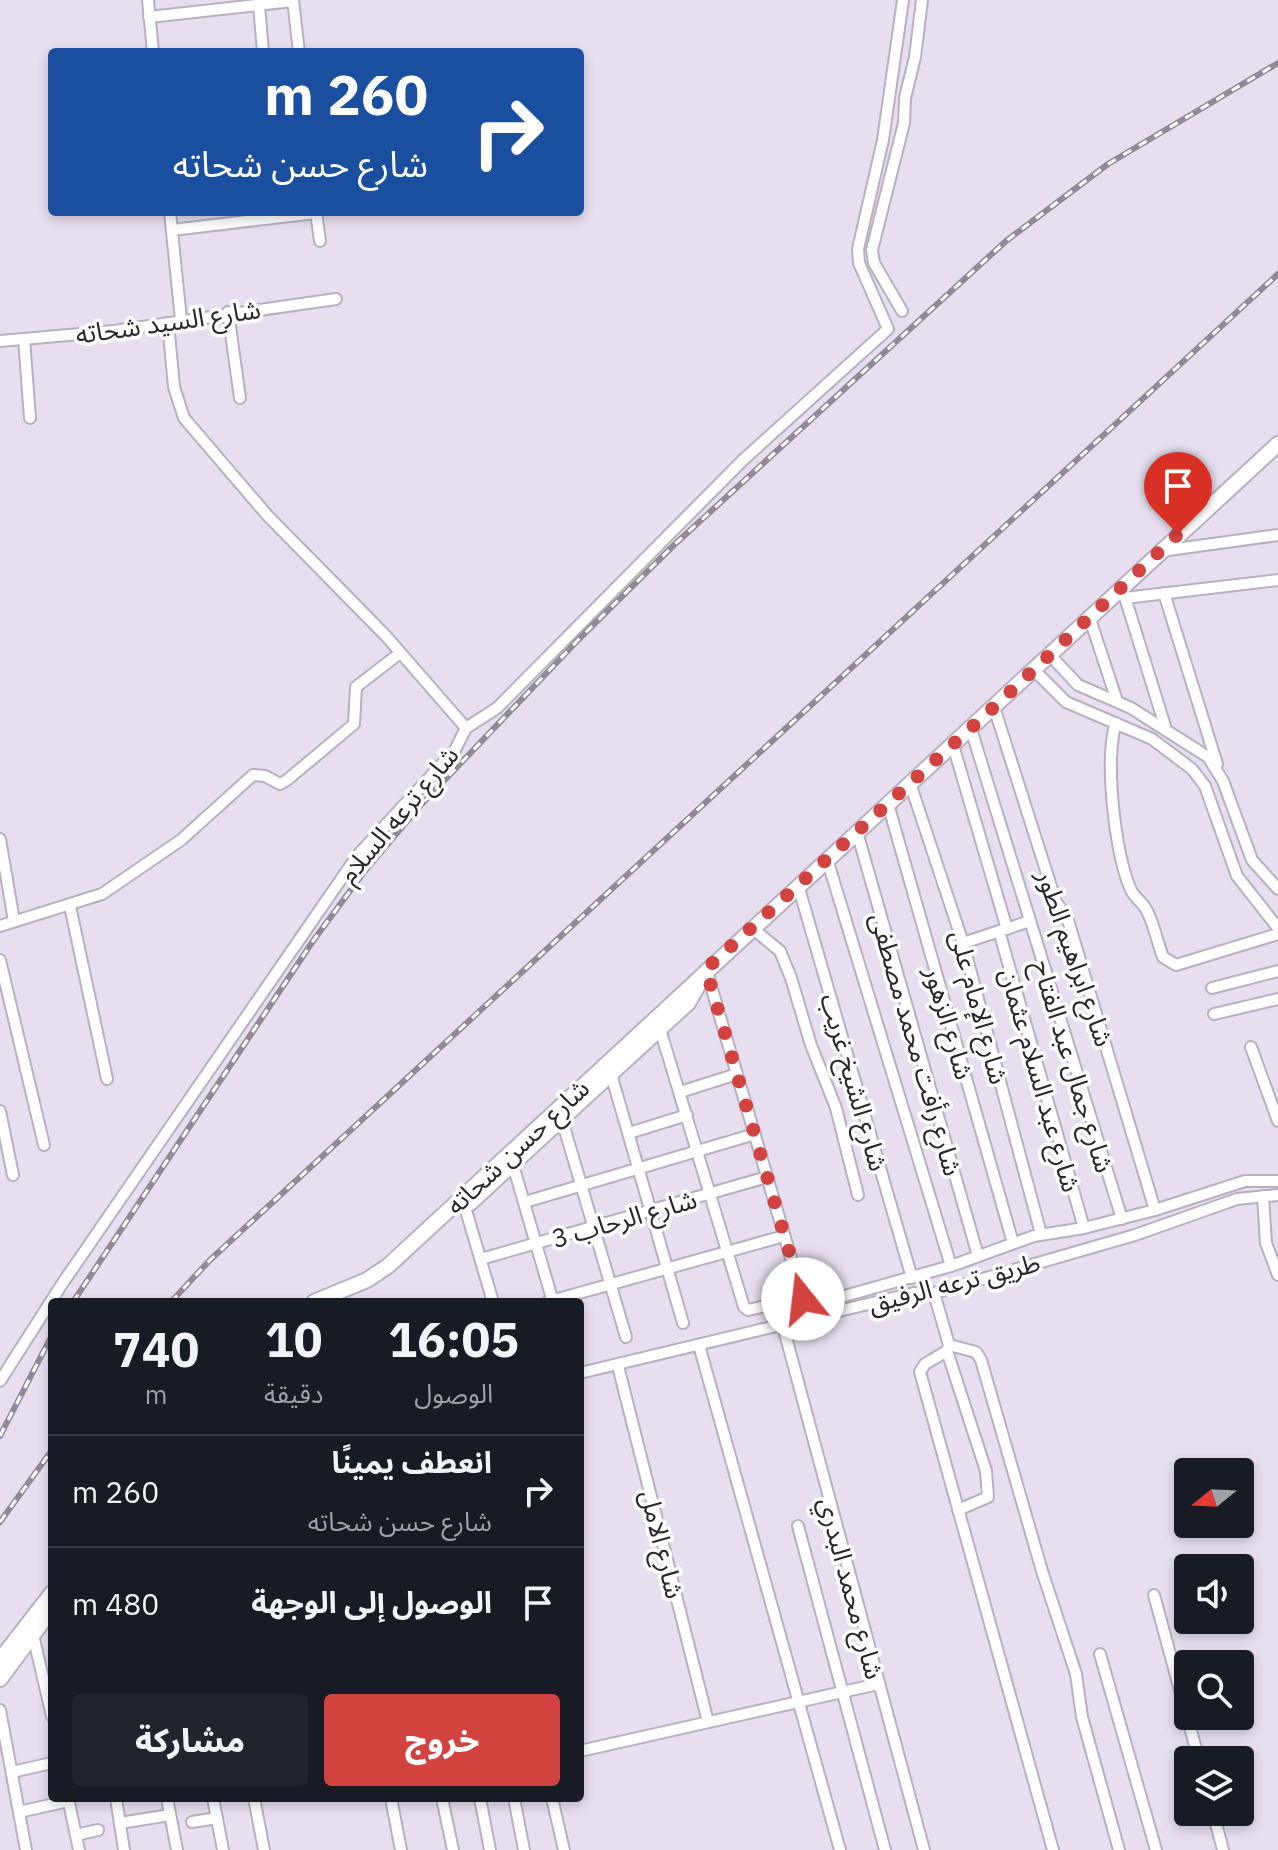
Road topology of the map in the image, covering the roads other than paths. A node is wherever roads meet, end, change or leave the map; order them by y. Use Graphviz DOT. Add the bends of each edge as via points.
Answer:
graph roads {
  1 [pos="148,0"];
  2 [pos="903,0"];
  3 [pos="922,0"];
  4 [pos="293,1"];
  5 [pos="259,5"];
  6 [pos="149,17"];
  7 [pos="153,48"];
  8 [pos="263,48"];
  9 [pos="299,48"];
  10 [pos="170,216"];
  11 [pos="271,216"];
  12 [pos="317,216"];
  13 [pos="172,230"];
  14 [pos="320,241"];
  15 [pos="336,299"];
  16 [pos="902,311"];
  17 [pos="228,312"];
  18 [pos="181,320"];
  19 [pos="168,323"];
  20 [pos="24,339"];
  21 [pos="0,341"];
  22 [pos="240,398"];
  23 [pos="30,418"];
  24 [pos="1278,444"];
  25 [pos="1278,535"];
  26 [pos="1159,552"];
  27 [pos="1278,580"];
  28 [pos="1123,593"];
  29 [pos="1164,593"];
  30 [pos="1089,616"];
  31 [pos="400,653"];
  32 [pos="1049,654"];
  33 [pos="1034,670"];
  34 [pos="1117,701"];
  35 [pos="994,707"];
  36 [pos="1116,723"];
  37 [pos="1165,726"];
  38 [pos="466,728"];
  39 [pos="971,729"];
  40 [pos="953,745"];
  41 [pos="1223,781"];
  42 [pos="910,783"];
  43 [pos="888,804"];
  44 [pos="857,832"];
  45 [pos="0,839"];
  46 [pos="827,859"];
  47 [pos="798,885"];
  48 [pos="1278,889"];
  49 [pos="70,906"];
  50 [pos="14,921"];
  51 [pos="1030,921"];
  52 [pos="0,926"];
  53 [pos="752,928"];
  54 [pos="1278,928"];
  55 [pos="1003,930"];
  56 [pos="1278,934"];
  57 [pos="963,943"];
  58 [pos="0,960"];
  59 [pos="706,969"];
  60 [pos="1278,971"];
  61 [pos="1212,988"];
  62 [pos="1278,999"];
  63 [pos="1214,1014"];
  64 [pos="660,1029"];
  65 [pos="1251,1047"];
  66 [pos="611,1074"];
  67 [pos="737,1074"];
  68 [pos="107,1079"];
  69 [pos="680,1092"];
  70 [pos="0,1111"];
  71 [pos="687,1115"];
  72 [pos="562,1120"];
  73 [pos="1278,1121"];
  74 [pos="629,1133"];
  75 [pos="755,1134"];
  76 [pos="44,1145"];
  77 [pos="697,1151"];
  78 [pos="513,1165"];
  79 [pos="639,1168"];
  80 [pos="13,1175"];
  81 [pos="767,1177"];
  82 [pos="1278,1181"];
  83 [pos="581,1185"];
  84 [pos="710,1193"];
  85 [pos="858,1195"];
  86 [pos="1278,1195"];
  87 [pos="1263,1196"];
  88 [pos="525,1202"];
  89 [pos="465,1207"];
  90 [pos="651,1210"];
  91 [pos="1155,1210"];
  92 [pos="1122,1219"];
  93 [pos="593,1227"];
  94 [pos="1084,1228"];
  95 [pos="1041,1234"];
  96 [pos="784,1236"];
  97 [pos="536,1243"];
  98 [pos="1013,1243"];
  99 [pos="728,1252"];
  100 [pos="978,1256"];
  101 [pos="481,1259"];
  102 [pos="951,1266"];
  103 [pos="668,1269"];
  104 [pos="1278,1275"];
  105 [pos="912,1278"];
  106 [pos="610,1284"];
  107 [pos="934,1293"];
  108 [pos="54,1298"];
  109 [pos="324,1298"];
  110 [pos="345,1298"];
  111 [pos="492,1298"];
  112 [pos="550,1298"];
  113 [pos="561,1298"];
  114 [pos="803,1299"];
  115 [pos="48,1307"];
  116 [pos="683,1323"];
  117 [pos="783,1326"];
  118 [pos="626,1337"];
  119 [pos="699,1345"];
  120 [pos="948,1348"];
  121 [pos="618,1366"];
  122 [pos="584,1372"];
  123 [pos="0,1381"];
  124 [pos="958,1510"];
  125 [pos="798,1526"];
  126 [pos="1154,1595"];
  127 [pos="48,1598"];
  128 [pos="48,1614"];
  129 [pos="33,1635"];
  130 [pos="1100,1654"];
  131 [pos="0,1660"];
  132 [pos="0,1679"];
  133 [pos="878,1684"];
  134 [pos="842,1692"];
  135 [pos="48,1699"];
  136 [pos="800,1701"];
  137 [pos="0,1710"];
  138 [pos="708,1722"];
  139 [pos="1195,1746"];
  140 [pos="584,1750"];
  141 [pos="48,1764"];
  142 [pos="12,1772"];
  143 [pos="60,1802"];
  144 [pos="68,1802"];
  145 [pos="117,1802"];
  146 [pos="168,1802"];
  147 [pos="214,1802"];
  148 [pos="255,1802"];
  149 [pos="392,1802"];
  150 [pos="443,1802"];
  151 [pos="481,1802"];
  152 [pos="515,1802"];
  153 [pos="553,1802"];
  154 [pos="19,1812"];
  155 [pos="170,1815"];
  156 [pos="217,1818"];
  157 [pos="192,1822"];
  158 [pos="120,1823"];
  159 [pos="1217,1826"];
  160 [pos="98,1830"];
  161 [pos="76,1835"];
  162 [pos="26,1850"];
  163 [pos="79,1850"];
  164 [pos="124,1850"];
  165 [pos="177,1850"];
  166 [pos="223,1850"];
  167 [pos="264,1850"];
  168 [pos="401,1850"];
  169 [pos="453,1850"];
  170 [pos="490,1850"];
  171 [pos="524,1850"];
  172 [pos="564,1850"];
  173 [pos="840,1850"];
  174 [pos="885,1850"];
  175 [pos="924,1850"];
  176 [pos="1053,1850"];
  177 [pos="1119,1850"];
  178 [pos="1156,1850"];
  179 [pos="1223,1850"];
  1 -- 6 [label="street"];
  2 -- 38 [label="street, شارع ترعه السلام" via="883,140 858,249 888,329 743,460 497,708"];
  3 -- 16 [label="street" via="904,123 872,250"];
  4 -- 5 [label="street"];
  4 -- 9 [label="street"];
  5 -- 6 [label="street"];
  5 -- 8 [label="street"];
  6 -- 7 [label="street"];
  10 -- 13 [label="street"];
  11 -- 13 [label="street"];
  12 -- 14 [label="street"];
  13 -- 18 [label="street"];
  15 -- 17 [label="street, شارع السيد شحاته"];
  17 -- 18 [label="street, شارع السيد شحاته"];
  17 -- 22 [label="street"];
  18 -- 19 [label="street, شارع السيد شحاته"];
  19 -- 20 [label="street, شارع السيد شحاته"];
  19 -- 31 [label="street" via="174,387 184,418 267,515"];
  20 -- 21 [label="street, شارع السيد شحاته"];
  20 -- 23 [label="street"];
  24 -- 26 [label="main road, شارع حسن شحاته"];
  25 -- 26 [label="street"];
  26 -- 28 [label="main road, شارع حسن شحاته"];
  27 -- 29 [label="street"];
  28 -- 29 [label="street"];
  28 -- 30 [label="main road, شارع حسن شحاته"];
  28 -- 37 [label="street"];
  29 -- 41 [label="street"];
  30 -- 32 [label="main road, شارع حسن شحاته"];
  30 -- 34 [label="street"];
  31 -- 38 [label="street"];
  31 -- 49 [label="street" via="356,687 354,724 287,780 280,784 253,775 163,853 102,894"];
  32 -- 33 [label="main road, شارع حسن شحاته"];
  32 -- 34 [label="street" via="1078,685"];
  33 -- 35 [label="main road, شارع حسن شحاته"];
  33 -- 36 [label="street" via="1066,702"];
  34 -- 37 [label="street"];
  35 -- 39 [label="main road, شارع حسن شحاته"];
  35 -- 91 [label="street, شارع ابراهيم الطور" via="1055,897 1067,917"];
  36 -- 54 [label="street" via="1162,746 1200,778 1237,876"];
  36 -- 56 [label="street" via="1110,765 1125,873 1163,957 1176,965"];
  37 -- 41 [label="street" via="1200,749"];
  38 -- 108 [label="street, شارع ترعه السلام" via="455,750 357,856"];
  39 -- 40 [label="main road, شارع حسن شحاته"];
  39 -- 51 [label="street, شارع جمال عبد الفتاح"];
  40 -- 42 [label="main road, شارع حسن شحاته"];
  40 -- 55 [label="street, شارع عبد السلام عثمان"];
  41 -- 48 [label="street" via="1252,860"];
  42 -- 43 [label="main road, شارع حسن شحاته"];
  42 -- 57 [label="street, شارع الإمام على"];
  43 -- 44 [label="main road, شارع حسن شحاته"];
  43 -- 98 [label="street, شارع الزهور"];
  44 -- 46 [label="main road, شارع حسن شحاته"];
  44 -- 100 [label="street, شارع رأفت محمد مصطفى"];
  45 -- 50 [label="street"];
  46 -- 47 [label="main road, شارع حسن شحاته"];
  46 -- 102 [label="street"];
  47 -- 53 [label="main road, شارع حسن شحاته"];
  47 -- 105 [label="street, شارع الشيخ غريب"];
  49 -- 50 [label="street"];
  49 -- 68 [label="street"];
  50 -- 52 [label="street"];
  51 -- 55 [label="street"];
  51 -- 92 [label="street, شارع جمال عبد الفتاح"];
  53 -- 59 [label="main road, شارع حسن شحاته"];
  53 -- 85 [label="street" via="780,951 791,978 836,1108"];
  55 -- 57 [label="street"];
  55 -- 94 [label="street, شارع عبد السلام عثمان"];
  57 -- 95 [label="street, شارع الإمام على"];
  58 -- 76 [label="street"];
  59 -- 64 [label="main road, شارع حسن شحاته" via="695,996"];
  59 -- 67 [label="street"];
  59 -- 109 [label="main road, شارع حسن شحاته" via="388,1266"];
  60 -- 61 [label="street"];
  62 -- 63 [label="street"];
  64 -- 66 [label="main road, شارع حسن شحاته"];
  64 -- 69 [label="street"];
  65 -- 73 [label="street"];
  66 -- 72 [label="main road, شارع حسن شحاته"];
  66 -- 74 [label="street"];
  67 -- 69 [label="street"];
  67 -- 75 [label="street"];
  69 -- 71 [label="street"];
  70 -- 80 [label="street"];
  71 -- 74 [label="street"];
  71 -- 77 [label="street"];
  72 -- 78 [label="main road, شارع حسن شحاته"];
  72 -- 83 [label="street"];
  74 -- 79 [label="street"];
  75 -- 77 [label="street"];
  75 -- 81 [label="street"];
  77 -- 79 [label="street"];
  77 -- 84 [label="street"];
  78 -- 88 [label="street"];
  78 -- 89 [label="main road, شارع حسن شحاته"];
  79 -- 83 [label="street"];
  79 -- 90 [label="street"];
  81 -- 84 [label="street, شارع الرحاب 3"];
  81 -- 96 [label="street"];
  82 -- 91 [label="street, طريق ترعه الرفيق" via="1241,1182"];
  83 -- 88 [label="street"];
  83 -- 93 [label="street"];
  84 -- 90 [label="street, شارع الرحاب 3"];
  84 -- 99 [label="street"];
  86 -- 87 [label="street, طريق ترعه الرفيق"];
  87 -- 104 [label="street" via="1266,1243"];
  87 -- 107 [label="street, طريق ترعه الرفيق" via="1226,1202 1135,1235"];
  88 -- 97 [label="street"];
  89 -- 101 [label="street"];
  89 -- 110 [label="main road, شارع حسن شحاته" via="386,1277"];
  90 -- 93 [label="street, شارع الرحاب 3"];
  90 -- 103 [label="street"];
  91 -- 92 [label="street, طريق ترعه الرفيق"];
  92 -- 94 [label="street, طريق ترعه الرفيق"];
  93 -- 97 [label="street, شارع الرحاب 3"];
  93 -- 106 [label="street"];
  94 -- 95 [label="street, طريق ترعه الرفيق"];
  95 -- 98 [label="street, طريق ترعه الرفيق"];
  96 -- 99 [label="street"];
  96 -- 114 [label="street"];
  97 -- 101 [label="street, شارع الرحاب 3"];
  97 -- 112 [label="street"];
  98 -- 100 [label="street, طريق ترعه الرفيق"];
  99 -- 103 [label="street"];
  99 -- 114 [label="street, طريق ترعه الرفيق" via="744,1307 754,1310"];
  100 -- 102 [label="street, طريق ترعه الرفيق"];
  101 -- 111 [label="street"];
  102 -- 105 [label="street, طريق ترعه الرفيق"];
  103 -- 106 [label="street"];
  103 -- 116 [label="street"];
  105 -- 114 [label="street, طريق ترعه الرفيق" via="834,1298"];
  106 -- 113 [label="street"];
  106 -- 118 [label="street"];
  107 -- 117 [label="street, طريق ترعه الرفيق" via="914,1293"];
  107 -- 120 [label="street"];
  115 -- 123 [label="street, شارع ترعه السلام"];
  117 -- 119 [label="street, طريق ترعه الرفيق"];
  117 -- 133 [label="street, شارع محمد البدري"];
  119 -- 121 [label="street, طريق ترعه الرفيق"];
  119 -- 136 [label="street"];
  120 -- 124 [label="street" via="920,1372"];
  120 -- 124 [label="street" via="986,1471 988,1497"];
  120 -- 177 [label="street" via="976,1352 981,1360 1076,1674 1082,1717"];
  121 -- 122 [label="street, طريق ترعه الرفيق"];
  121 -- 138 [label="street, شارع الامل"];
  124 -- 176 [label="street"];
  125 -- 134 [label="street"];
  126 -- 139 [label="street"];
  127 -- 131 [label="main road"];
  128 -- 129 [label="main road"];
  129 -- 132 [label="main road"];
  129 -- 135 [label="street"];
  130 -- 178 [label="street"];
  133 -- 134 [label="street"];
  133 -- 175 [label="street, شارع محمد البدري"];
  134 -- 136 [label="street"];
  134 -- 174 [label="street"];
  136 -- 138 [label="street"];
  136 -- 173 [label="street"];
  137 -- 142 [label="street"];
  138 -- 140 [label="street"];
  141 -- 142 [label="street"];
  142 -- 154 [label="street"];
  143 -- 154 [label="street"];
  144 -- 161 [label="street"];
  145 -- 158 [label="street"];
  146 -- 155 [label="street"];
  147 -- 156 [label="street"];
  148 -- 167 [label="street"];
  149 -- 168 [label="street"];
  150 -- 169 [label="street"];
  151 -- 170 [label="street"];
  152 -- 171 [label="street"];
  153 -- 172 [label="street"];
  154 -- 162 [label="street"];
  155 -- 158 [label="street"];
  155 -- 165 [label="street"];
  156 -- 157 [label="street"];
  156 -- 166 [label="street"];
  158 -- 164 [label="street"];
  159 -- 179 [label="street"];
  160 -- 161 [label="street"];
  161 -- 163 [label="street"];
}
